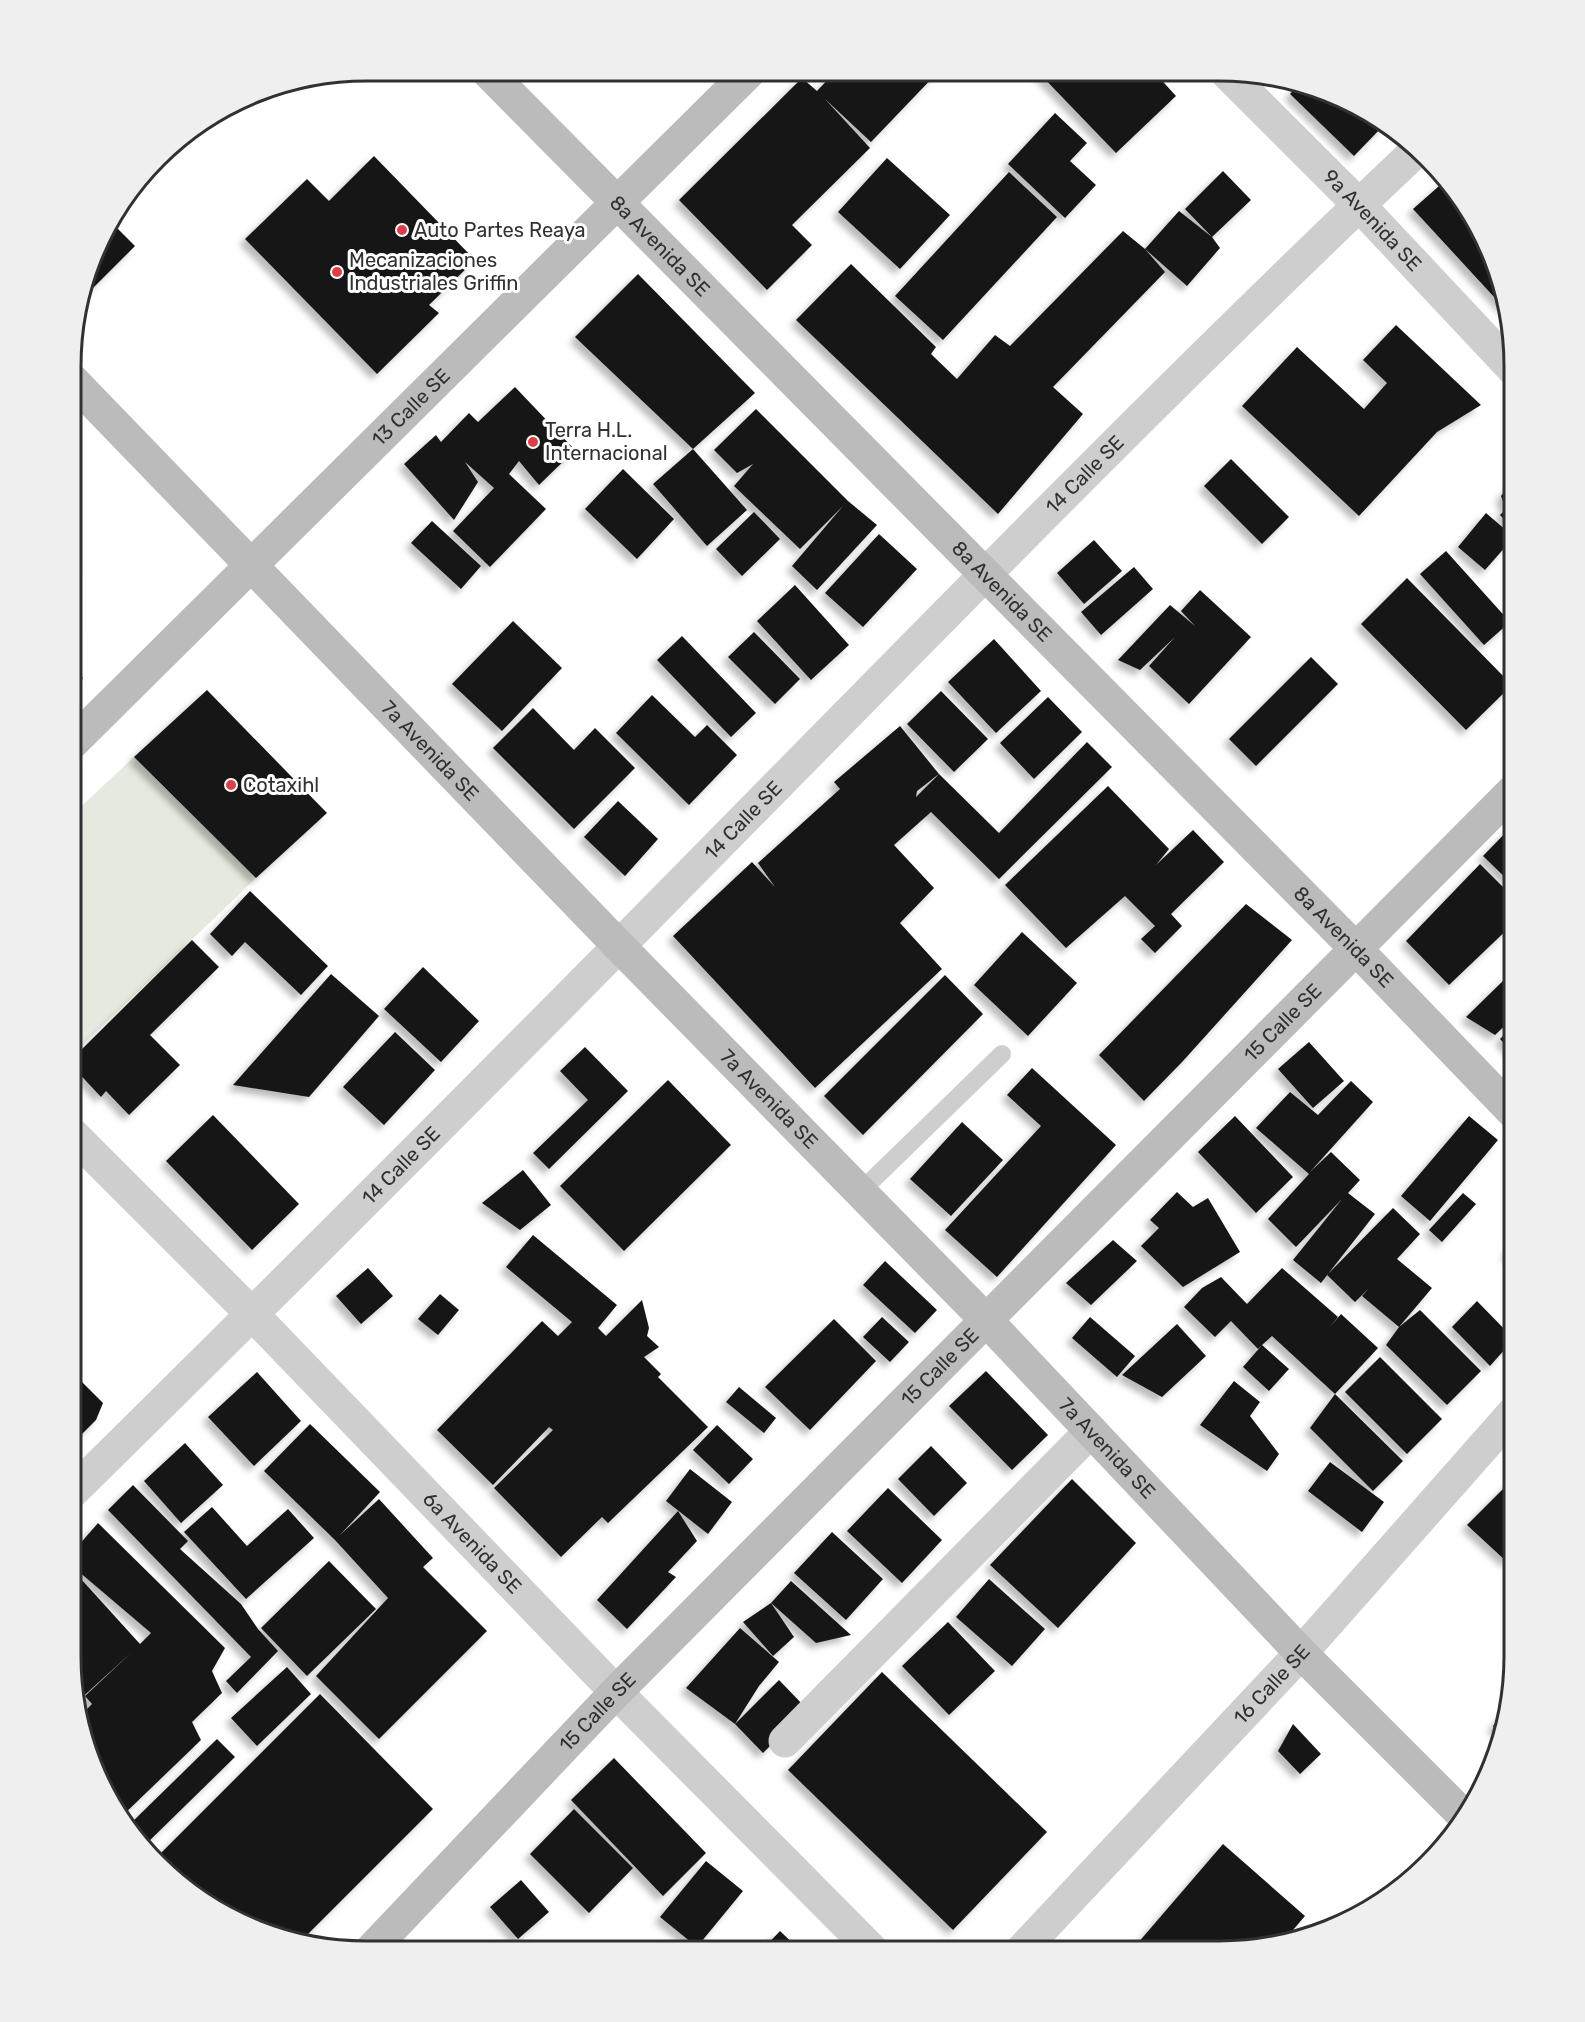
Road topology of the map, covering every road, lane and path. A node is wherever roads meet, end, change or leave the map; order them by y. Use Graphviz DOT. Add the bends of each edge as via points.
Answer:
graph roads {
  1 [pos="497,81"];
  2 [pos="740,81"];
  3 [pos="1236,82"];
  4 [pos="1411,156"];
  5 [pos="616,202"];
  6 [pos="1359,205"];
  7 [pos="1504,358"];
  8 [pos="81,389"];
  9 [pos="251,567"];
  10 [pos="984,574"];
  11 [pos="81,734"];
  12 [pos="1504,800"];
  13 [pos="619,946"];
  14 [pos="1356,949"];
  15 [pos="1002,1054"];
  16 [pos="1504,1103"];
  17 [pos="81,1143"];
  18 [pos="860,1192"];
  19 [pos="252,1314"];
  20 [pos="987,1321"];
  21 [pos="1504,1423"];
  22 [pos="1091,1431"];
  23 [pos="81,1483"];
  24 [pos="1300,1653"];
  25 [pos="616,1692"];
  26 [pos="785,1741"];
  27 [pos="1459,1811"];
  28 [pos="379,1941"];
  29 [pos="863,1941"];
  30 [pos="1030,1941"];
  1 -- 5 [label="street, 8a Avenida SE"];
  2 -- 5 [label="street, 13 Calle SE"];
  3 -- 6 [label="street, 9a Avenida SE"];
  4 -- 6 [label="street, 14 Calle SE"];
  5 -- 9 [label="street, 13 Calle SE"];
  5 -- 10 [label="street, 8a Avenida SE"];
  6 -- 7 [label="street, 9a Avenida SE"];
  6 -- 10 [label="street, 14 Calle SE"];
  8 -- 9 [label="street, 7a Avenida SE"];
  9 -- 11 [label="street, 13 Calle SE"];
  9 -- 13 [label="street, 7a Avenida SE"];
  10 -- 13 [label="street, 14 Calle SE"];
  10 -- 14 [label="street, 8a Avenida SE"];
  12 -- 14 [label="street, 15 Calle SE"];
  13 -- 18 [label="street, 7a Avenida SE"];
  13 -- 19 [label="street, 14 Calle SE"];
  14 -- 16 [label="street, 8a Avenida SE"];
  14 -- 20 [label="street, 15 Calle SE"];
  15 -- 18 [label="lane"];
  17 -- 19 [label="street, 6a Avenida SE"];
  18 -- 20 [label="street, 7a Avenida SE"];
  19 -- 23 [label="street, 14 Calle SE"];
  19 -- 25 [label="street, 6a Avenida SE"];
  20 -- 22 [label="street, 7a Avenida SE"];
  20 -- 25 [label="street, 15 Calle SE"];
  21 -- 24 [label="street, 16 Calle SE"];
  22 -- 24 [label="street, 7a Avenida SE"];
  22 -- 26 [label="street"];
  24 -- 27 [label="street, 7a Avenida SE"];
  24 -- 30 [label="street, 16 Calle SE"];
  25 -- 28 [label="street, 15 Calle SE"];
  25 -- 29 [label="street, 6a Avenida SE"];
}
